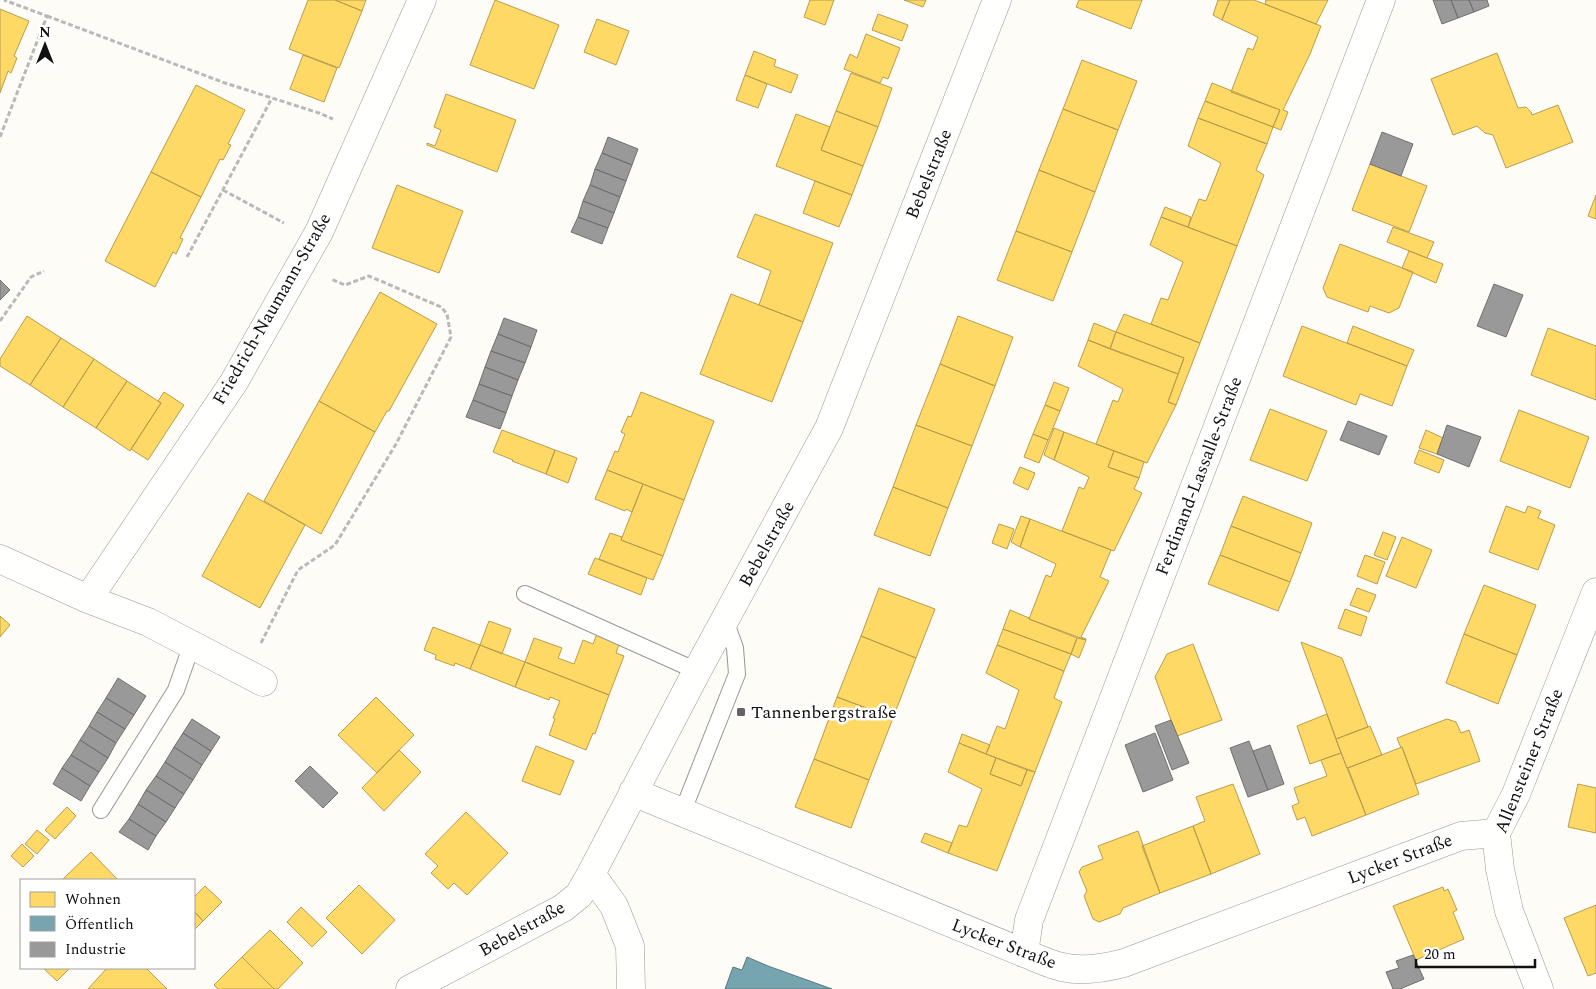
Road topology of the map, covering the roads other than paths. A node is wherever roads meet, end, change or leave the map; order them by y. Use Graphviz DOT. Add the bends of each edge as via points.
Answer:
graph roads {
  1 [pos="422,0"];
  2 [pos="998,0"];
  3 [pos="1381,0"];
  4 [pos="0,559"];
  5 [pos="1596,592"];
  6 [pos="525,594"];
  7 [pos="88,600"];
  8 [pos="725,620"];
  9 [pos="192,644"];
  10 [pos="697,671"];
  11 [pos="255,677"];
  12 [pos="633,792"];
  13 [pos="101,810"];
  14 [pos="682,813"];
  15 [pos="1496,833"];
  16 [pos="591,874"];
  17 [pos="1024,953"];
  18 [pos="1063,978"];
  19 [pos="410,989"];
  20 [pos="631,989"];
  21 [pos="1539,989"];
  1 -- 7 [label="street, Friedrich-Naumann-Straße" via="301,265 234,382"];
  2 -- 8 [label="street, Bebelstraße" via="829,428"];
  3 -- 17 [label="street, Ferdinand-Lassalle-Straße" via="1030,920"];
  4 -- 7 [label="street"];
  5 -- 15 [label="street, Allensteiner Straße" via="1516,794"];
  6 -- 10 [label="lane"];
  7 -- 9 [label="street" via="148,622"];
  8 -- 10 [label="street, Bebelstraße"];
  8 -- 14 [label="lane" via="735,648 736,674"];
  9 -- 11 [label="street"];
  9 -- 13 [label="lane" via="176,690"];
  10 -- 12 [label="street, Bebelstraße"];
  12 -- 14 [label="street, Lycker Straße"];
  12 -- 16 [label="street, Bebelstraße"];
  14 -- 17 [label="street, Lycker Straße"];
  15 -- 18 [label="street, Lycker Straße" via="1461,836 1124,962"];
  15 -- 21 [label="street, Allensteiner Straße" via="1509,911"];
  16 -- 19 [label="street, Bebelstraße" via="579,894 563,908"];
  16 -- 20 [label="street" via="614,906 630,946"];
  17 -- 18 [label="street, Lycker Straße"];
}
